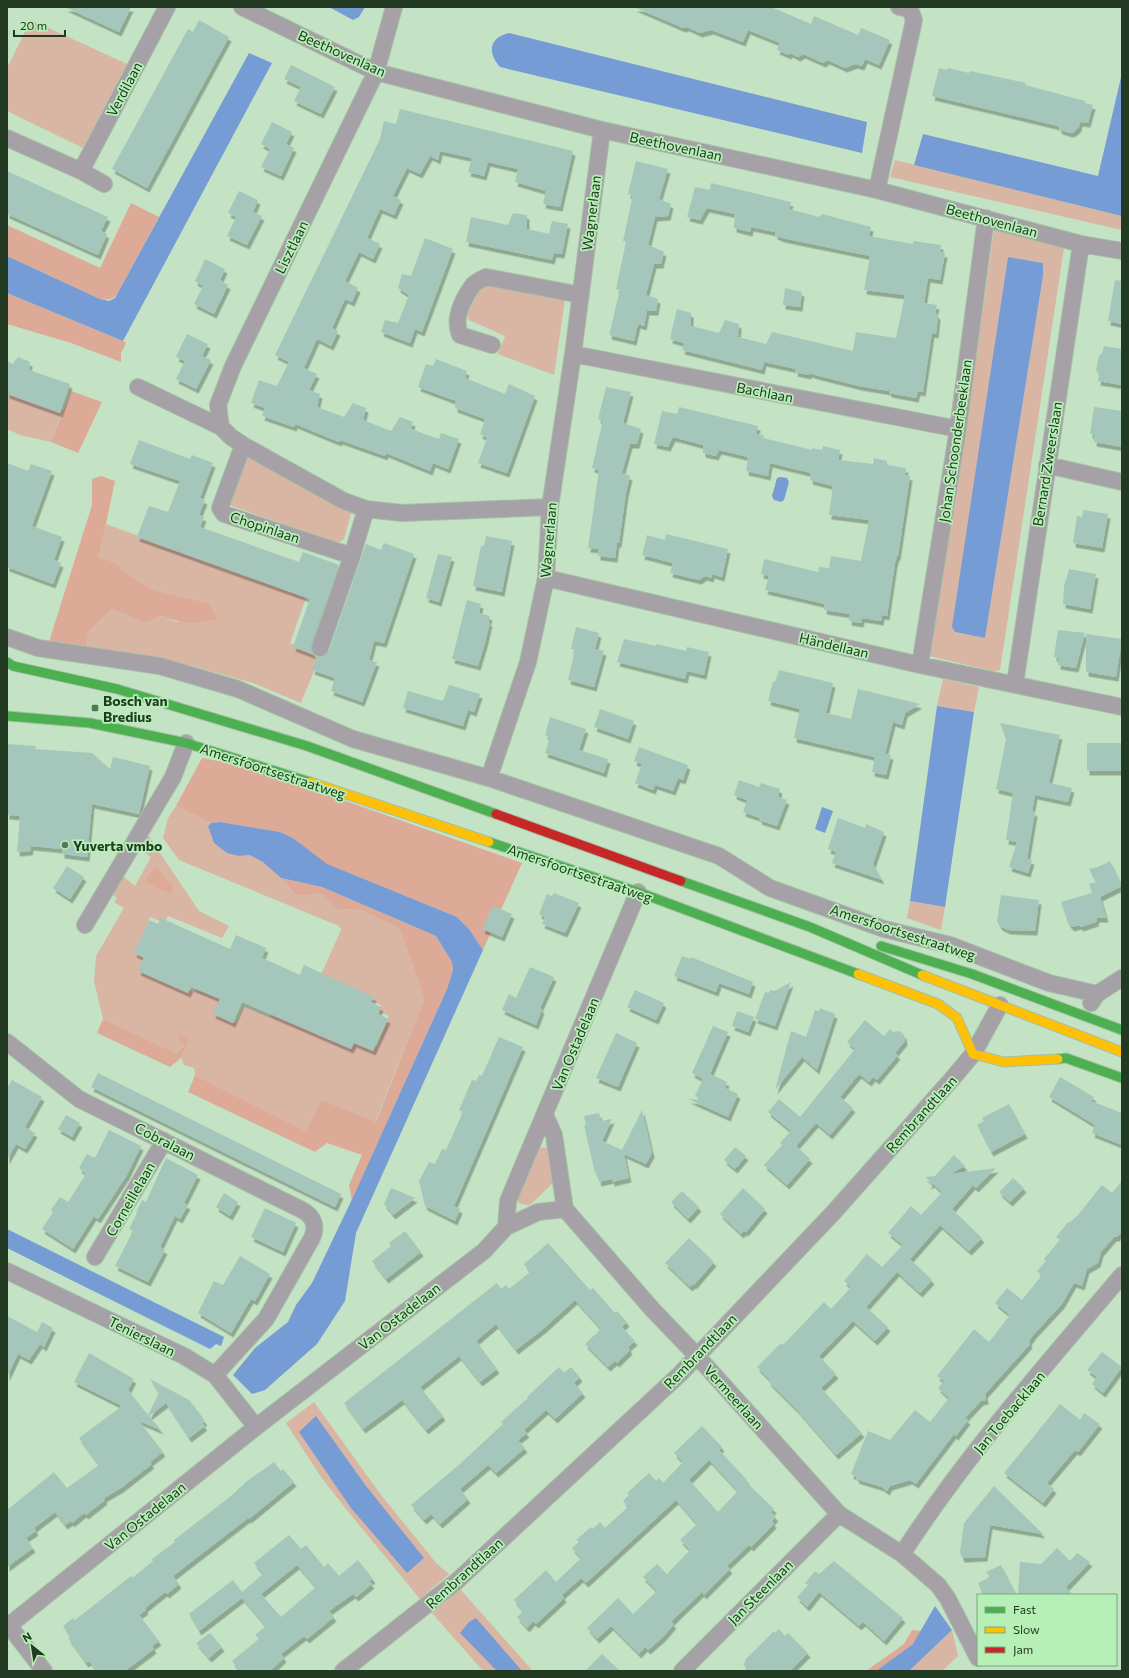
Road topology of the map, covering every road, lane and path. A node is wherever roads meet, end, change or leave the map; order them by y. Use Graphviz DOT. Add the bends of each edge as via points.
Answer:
graph roads {
  1 [pos="167,7"];
  2 [pos="242,7"];
  3 [pos="394,7"];
  4 [pos="899,7"];
  5 [pos="376,72"];
  6 [pos="602,130"];
  7 [pos="7,138"];
  8 [pos="81,171"];
  9 [pos="104,184"];
  10 [pos="877,190"];
  11 [pos="986,218"];
  12 [pos="1081,244"];
  13 [pos="1122,251"];
  14 [pos="581,296"];
  15 [pos="492,345"];
  16 [pos="573,354"];
  17 [pos="138,387"];
  18 [pos="221,427"];
  19 [pos="958,429"];
  20 [pos="243,445"];
  21 [pos="1047,464"];
  22 [pos="1122,482"];
  23 [pos="550,507"];
  24 [pos="366,509"];
  25 [pos="352,556"];
  26 [pos="546,578"];
  27 [pos="7,637"];
  28 [pos="320,648"];
  29 [pos="920,664"];
  30 [pos="9,665"];
  31 [pos="1015,684"];
  32 [pos="1122,707"];
  33 [pos="7,716"];
  34 [pos="186,743"];
  35 [pos="490,778"];
  36 [pos="638,892"];
  37 [pos="85,925"];
  38 [pos="810,927"];
  39 [pos="1122,978"];
  40 [pos="1008,987"];
  41 [pos="1097,994"];
  42 [pos="1000,1005"];
  43 [pos="1083,1015"];
  44 [pos="1122,1030"];
  45 [pos="8,1046"];
  46 [pos="1122,1052"];
  47 [pos="973,1054"];
  48 [pos="1122,1078"];
  49 [pos="545,1115"];
  50 [pos="164,1141"];
  51 [pos="565,1210"];
  52 [pos="506,1227"];
  53 [pos="95,1257"];
  54 [pos="7,1270"];
  55 [pos="1122,1275"];
  56 [pos="697,1356"];
  57 [pos="215,1374"];
  58 [pos="256,1427"];
  59 [pos="839,1514"];
  60 [pos="902,1554"];
  61 [pos="8,1625"];
  62 [pos="977,1656"];
  63 [pos="44,1671"];
  64 [pos="343,1671"];
  65 [pos="682,1671"];
  1 -- 8 [label="street, Verdilaan"];
  2 -- 5 [label="street, Beethovenlaan"];
  3 -- 5 [label="street, Lisztlaan"];
  4 -- 10 [label="street" via="910,9 914,20"];
  5 -- 6 [label="street, Beethovenlaan"];
  5 -- 18 [label="street, Lisztlaan" via="233,366 218,405"];
  6 -- 10 [label="street, Beethovenlaan"];
  6 -- 14 [label="street, Wagnerlaan"];
  7 -- 8 [label="street"];
  8 -- 9 [label="street"];
  10 -- 11 [label="street, Beethovenlaan"];
  11 -- 12 [label="street, Beethovenlaan"];
  11 -- 19 [label="street, Johan Schoonderbeeklaan"];
  12 -- 13 [label="street, Beethovenlaan"];
  12 -- 21 [label="street, Bernard Zweerslaan"];
  14 -- 15 [label="street" via="486,277 474,284 458,316 457,328 460,335"];
  14 -- 16 [label="street, Wagnerlaan"];
  16 -- 19 [label="street, Bachlaan"];
  16 -- 23 [label="street, Wagnerlaan"];
  17 -- 18 [label="street"];
  18 -- 20 [label="street" via="230,438"];
  19 -- 29 [label="street, Johan Schoonderbeeklaan"];
  20 -- 24 [label="street" via="344,501"];
  20 -- 25 [label="street, Chopinlaan" via="220,508 224,514"];
  21 -- 22 [label="street"];
  21 -- 31 [label="street, Bernard Zweerslaan"];
  23 -- 24 [label="street" via="402,513"];
  23 -- 26 [label="street, Wagnerlaan"];
  24 -- 25 [label="street"];
  25 -- 28 [label="street"];
  26 -- 29 [label="street, Händellaan"];
  26 -- 35 [label="street, Wagnerlaan" via="528,662"];
  27 -- 35 [label="street, Amersfoortsestraatweg" via="38,648 160,666 238,689 354,739"];
  29 -- 31 [label="street, Händellaan"];
  30 -- 38 [label="main road, Amersfoortsestraatweg" via="117,689 307,746"];
  31 -- 32 [label="street, Händellaan"];
  33 -- 34 [label="main road, Amersfoortsestraatweg" via="90,723"];
  34 -- 36 [label="main road, Amersfoortsestraatweg" via="247,761"];
  34 -- 37 [label="street" via="173,777"];
  35 -- 41 [label="street, Amersfoortsestraatweg" via="719,856 770,888 884,929 950,945 1049,983"];
  36 -- 47 [label="main road, Amersfoortsestraatweg" via="938,1004 957,1018"];
  36 -- 49 [label="street, Van Ostadelaan"];
  38 -- 40 [label="main road, Amersfoortsestraatweg" via="921,956"];
  38 -- 42 [label="main road, Amersfoortsestraatweg" via="909,970"];
  39 -- 41 [label="street"];
  40 -- 42 [label="main road, Rembrandtlaan"];
  40 -- 43 [label="main road, Amersfoortsestraatweg"];
  41 -- 43 [label="street"];
  42 -- 46 [label="main road, Amersfoortsestraatweg"];
  42 -- 47 [label="street, Rembrandtlaan"];
  43 -- 44 [label="main road, Amersfoortsestraatweg"];
  45 -- 50 [label="street, Cobralaan" via="79,1098"];
  47 -- 48 [label="main road" via="1004,1062 1066,1058"];
  47 -- 56 [label="street, Rembrandtlaan" via="832,1213"];
  49 -- 51 [label="street" via="554,1135"];
  49 -- 52 [label="street, Van Ostadelaan" via="508,1201"];
  50 -- 53 [label="street, Corneillelaan"];
  50 -- 57 [label="street, Cobralaan" via="307,1213 314,1222 312,1238 266,1319"];
  51 -- 52 [label="street" via="538,1212"];
  51 -- 56 [label="street, Vermeerlaan"];
  52 -- 58 [label="street, Van Ostadelaan" via="484,1251"];
  54 -- 57 [label="street, Tenierslaan" via="184,1356"];
  55 -- 60 [label="street, Jan Toebacklaan" via="961,1469 930,1510"];
  56 -- 59 [label="street, Vermeerlaan"];
  56 -- 64 [label="street, Rembrandtlaan" via="457,1581"];
  57 -- 58 [label="street, Tenierslaan"];
  58 -- 61 [label="street, Van Ostadelaan"];
  59 -- 60 [label="street"];
  59 -- 65 [label="street, Jan Steenlaan"];
  60 -- 62 [label="street" via="938,1585 948,1599"];
  61 -- 63 [label="street"];
}
